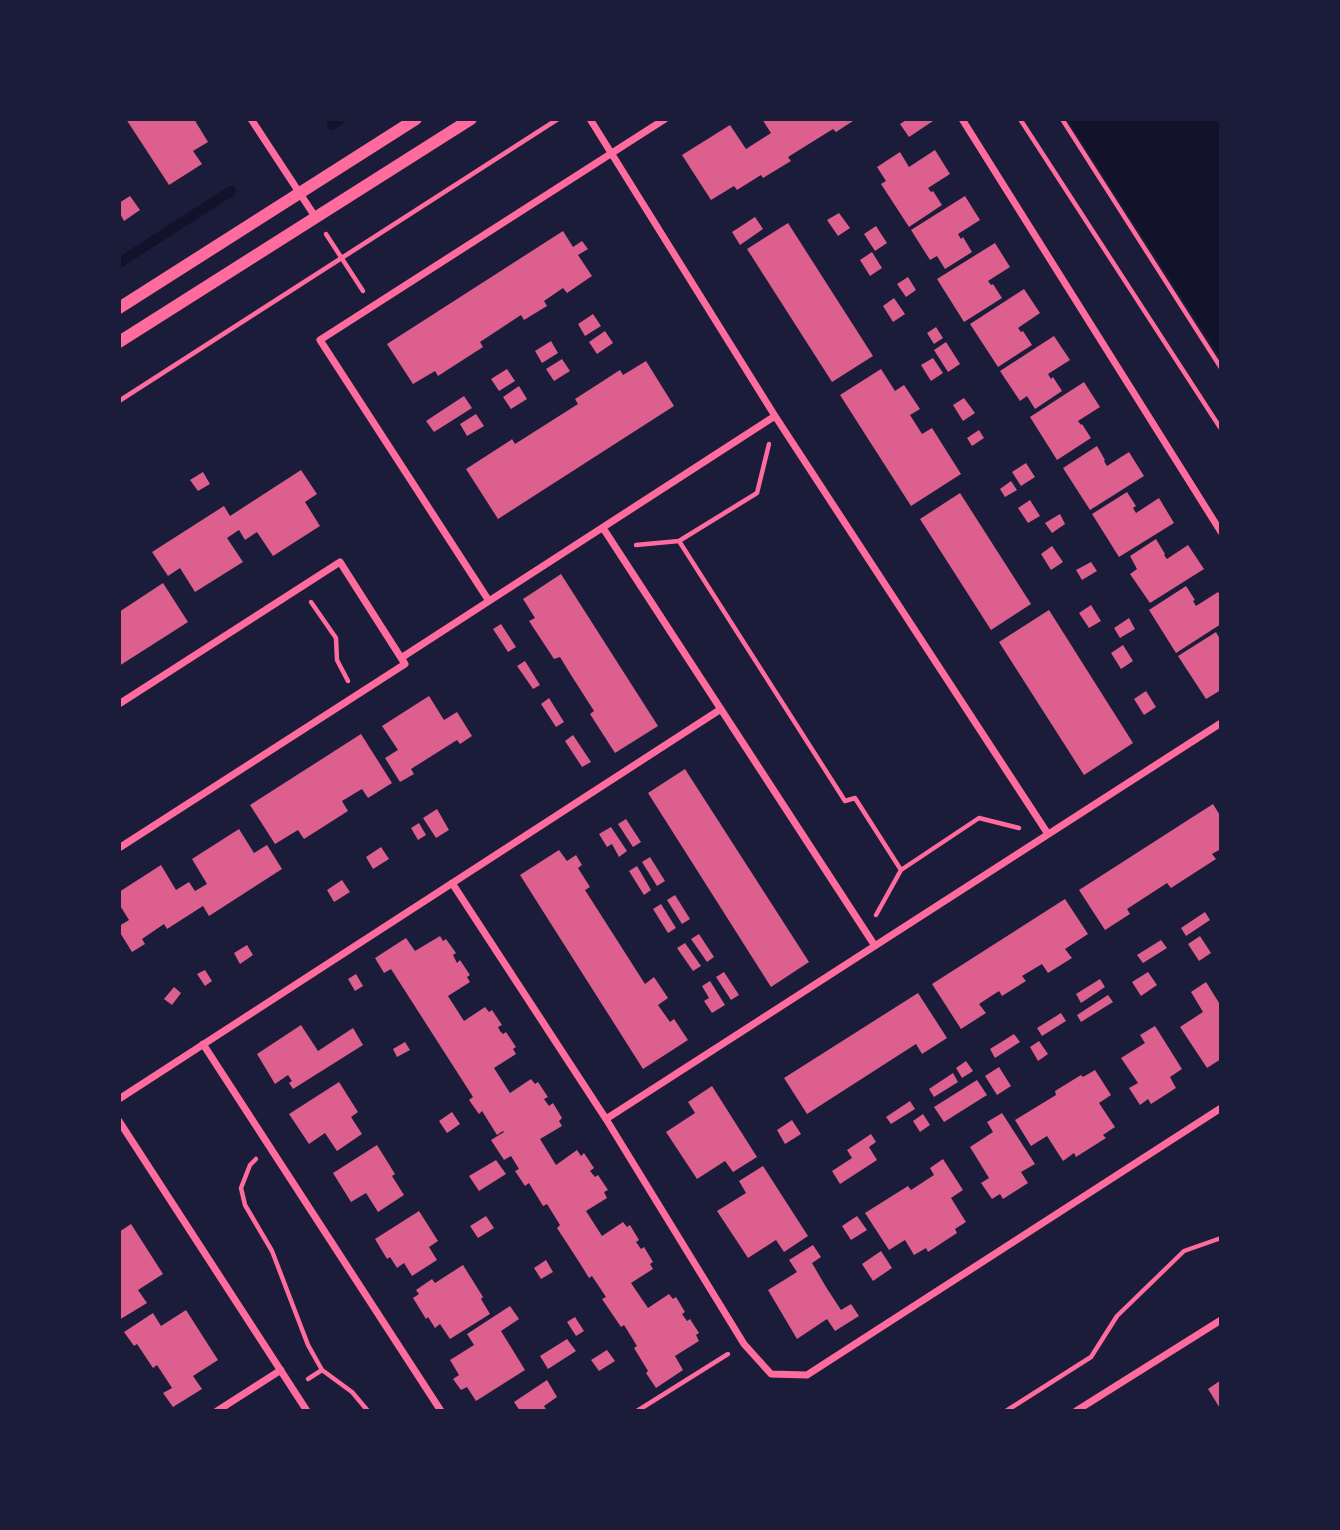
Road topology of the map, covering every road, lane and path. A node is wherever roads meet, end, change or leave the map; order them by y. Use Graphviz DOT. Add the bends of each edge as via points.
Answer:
graph roads {
  1 [pos="251,119"];
  2 [pos="416,119"];
  3 [pos="471,119"];
  4 [pos="558,119"];
  5 [pos="590,119"];
  6 [pos="665,119"];
  7 [pos="962,119"];
  8 [pos="1020,119"];
  9 [pos="1062,119"];
  10 [pos="612,152"];
  11 [pos="300,193"];
  12 [pos="316,218"];
  13 [pos="342,258"];
  14 [pos="373,306"];
  15 [pos="119,308"];
  16 [pos="119,342"];
  17 [pos="1221,368"];
  18 [pos="119,401"];
  19 [pos="775,416"];
  20 [pos="1221,429"];
  21 [pos="603,528"];
  22 [pos="1221,532"];
  23 [pos="678,541"];
  24 [pos="615,546"];
  25 [pos="301,587"];
  26 [pos="489,601"];
  27 [pos="401,658"];
  28 [pos="356,695"];
  29 [pos="119,704"];
  30 [pos="721,709"];
  31 [pos="1221,723"];
  32 [pos="1048,834"];
  33 [pos="119,848"];
  34 [pos="901,870"];
  35 [pos="452,883"];
  36 [pos="866,933"];
  37 [pos="875,946"];
  38 [pos="203,1044"];
  39 [pos="119,1099"];
  40 [pos="1221,1108"];
  41 [pos="606,1119"];
  42 [pos="119,1121"];
  43 [pos="269,1145"];
  44 [pos="1221,1238"];
  45 [pos="1221,1320"];
  46 [pos="744,1344"];
  47 [pos="281,1370"];
  48 [pos="217,1411"];
  49 [pos="307,1411"];
  50 [pos="368,1411"];
  51 [pos="440,1411"];
  52 [pos="637,1411"];
  53 [pos="1006,1411"];
  54 [pos="1076,1411"];
  1 -- 11 [label="street"];
  2 -- 11 [label="street"];
  3 -- 12 [label="street"];
  4 -- 13 [label="path"];
  5 -- 10 [label="street"];
  6 -- 10 [label="street"];
  7 -- 22 [label="street"];
  8 -- 20 [label="path"];
  9 -- 17 [label="path"];
  10 -- 14 [label="street"];
  10 -- 19 [label="street"];
  11 -- 12 [label="street"];
  11 -- 15 [label="street"];
  12 -- 16 [label="street"];
  13 -- 14 [label="path"];
  13 -- 18 [label="path"];
  14 -- 26 [label="street" via="320,340"];
  19 -- 21 [label="street"];
  19 -- 23 [label="path" via="757,493"];
  19 -- 32 [label="street"];
  21 -- 24 [label="street"];
  21 -- 26 [label="street"];
  23 -- 24 [label="path"];
  23 -- 34 [label="path" via="845,801 855,798"];
  24 -- 30 [label="street"];
  25 -- 27 [label="street" via="340,562"];
  25 -- 28 [label="path" via="336,638 337,660"];
  25 -- 29 [label="street"];
  26 -- 27 [label="street"];
  27 -- 28 [label="street" via="405,664"];
  28 -- 33 [label="street"];
  30 -- 35 [label="street"];
  30 -- 36 [label="street"];
  31 -- 32 [label="street"];
  32 -- 34 [label="path" via="979,818"];
  32 -- 37 [label="street"];
  34 -- 36 [label="path"];
  35 -- 38 [label="street"];
  35 -- 41 [label="street"];
  36 -- 37 [label="street"];
  37 -- 41 [label="street"];
  38 -- 39 [label="street"];
  38 -- 43 [label="street"];
  40 -- 46 [label="street" via="807,1374 771,1374"];
  41 -- 46 [label="street"];
  42 -- 47 [label="street"];
  43 -- 50 [label="path" via="245,1177 245,1205 272,1251 322,1370 352,1392"];
  43 -- 51 [label="street"];
  44 -- 53 [label="path" via="1184,1251 1118,1316 1091,1357"];
  45 -- 54 [label="street"];
  46 -- 52 [label="path"];
  47 -- 48 [label="street"];
  47 -- 49 [label="street"];
}
